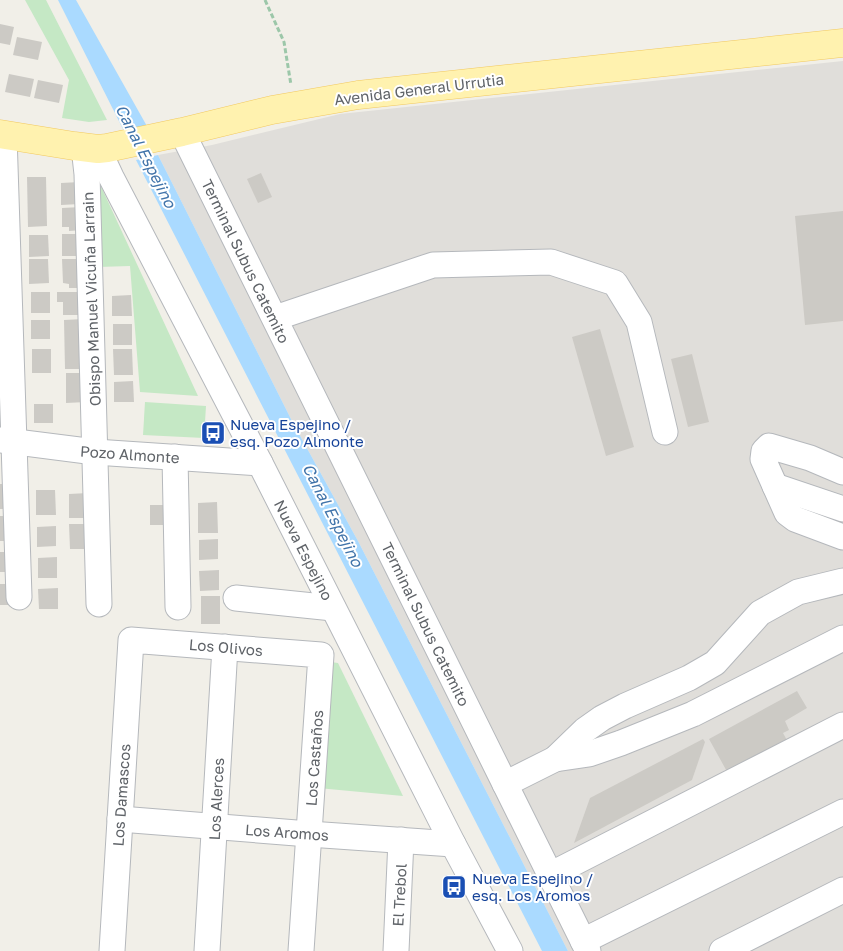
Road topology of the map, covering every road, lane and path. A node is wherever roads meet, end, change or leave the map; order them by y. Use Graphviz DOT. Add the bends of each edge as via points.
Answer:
graph roads {
  1 [pos="266,0"];
  2 [pos="843,43"];
  3 [pos="295,106"];
  4 [pos="174,134"];
  5 [pos="2,135"];
  6 [pos="101,147"];
  7 [pos="275,318"];
  8 [pos="665,432"];
  9 [pos="7,441"];
  10 [pos="95,452"];
  11 [pos="175,457"];
  12 [pos="260,463"];
  13 [pos="843,472"];
  14 [pos="775,486"];
  15 [pos="843,509"];
  16 [pos="843,537"];
  17 [pos="843,581"];
  18 [pos="19,597"];
  19 [pos="236,598"];
  20 [pos="99,604"];
  21 [pos="178,607"];
  22 [pos="333,608"];
  23 [pos="843,638"];
  24 [pos="131,640"];
  25 [pos="225,647"];
  26 [pos="321,655"];
  27 [pos="843,725"];
  28 [pos="555,759"];
  29 [pos="505,784"];
  30 [pos="843,812"];
  31 [pos="120,819"];
  32 [pos="214,826"];
  33 [pos="309,834"];
  34 [pos="401,840"];
  35 [pos="453,844"];
  36 [pos="550,875"];
  37 [pos="843,890"];
  38 [pos="586,946"];
  39 [pos="112,951"];
  40 [pos="207,951"];
  41 [pos="301,951"];
  42 [pos="396,951"];
  43 [pos="510,951"];
  44 [pos="722,951"];
  1 -- 3 [label="path" via="284,42"];
  2 -- 3 [label="main road, Avenida General Urrutia" via="391,90"];
  3 -- 4 [label="main road, Avenida General Urrutia"];
  4 -- 6 [label="main road, Avenida General Urrutia"];
  4 -- 7 [label="street, Terminal Subus Catemito"];
  5 -- 6 [label="main road, Avenida General Urrutia"];
  5 -- 9 [label="street"];
  6 -- 10 [label="street, Obispo Manuel Vicuña Larrain" via="87,174"];
  6 -- 12 [label="street, Nueva Espejino" via="111,177"];
  7 -- 8 [label="street" via="433,266 551,262 615,283 639,322"];
  7 -- 29 [label="street, Terminal Subus Catemito"];
  9 -- 10 [label="street, Pozo Almonte"];
  9 -- 18 [label="street"];
  10 -- 11 [label="street, Pozo Almonte"];
  10 -- 20 [label="street, Obispo Manuel Vicuña Larrain"];
  11 -- 12 [label="street, Pozo Almonte"];
  11 -- 21 [label="street"];
  12 -- 22 [label="street, Nueva Espejino"];
  13 -- 14 [label="street" via="769,446 763,459"];
  14 -- 15 [label="street"];
  14 -- 16 [label="street" via="787,513 795,519"];
  17 -- 28 [label="street" via="798,592 760,613 715,663 602,718"];
  19 -- 22 [label="street"];
  22 -- 35 [label="street, Nueva Espejino"];
  23 -- 28 [label="street" via="693,714 589,754"];
  24 -- 25 [label="street, Los Olivos"];
  24 -- 31 [label="street, Los Damascos"];
  25 -- 26 [label="street, Los Olivos"];
  25 -- 32 [label="street, Los Alerces"];
  26 -- 33 [label="street, Los Castaños"];
  27 -- 36 [label="street"];
  28 -- 29 [label="street"];
  29 -- 36 [label="street, Terminal Subus Catemito"];
  30 -- 38 [label="street"];
  31 -- 32 [label="street, Los Aromos"];
  31 -- 39 [label="street, Los Damascos"];
  32 -- 33 [label="street, Los Aromos"];
  32 -- 40 [label="street, Los Alerces"];
  33 -- 34 [label="street, Los Aromos"];
  33 -- 41 [label="street, Los Castaños"];
  34 -- 35 [label="street, Los Aromos"];
  34 -- 42 [label="street, El Trebol"];
  35 -- 43 [label="street, Nueva Espejino"];
  36 -- 38 [label="street, Terminal Subus Catemito"];
  37 -- 44 [label="street"];
}
